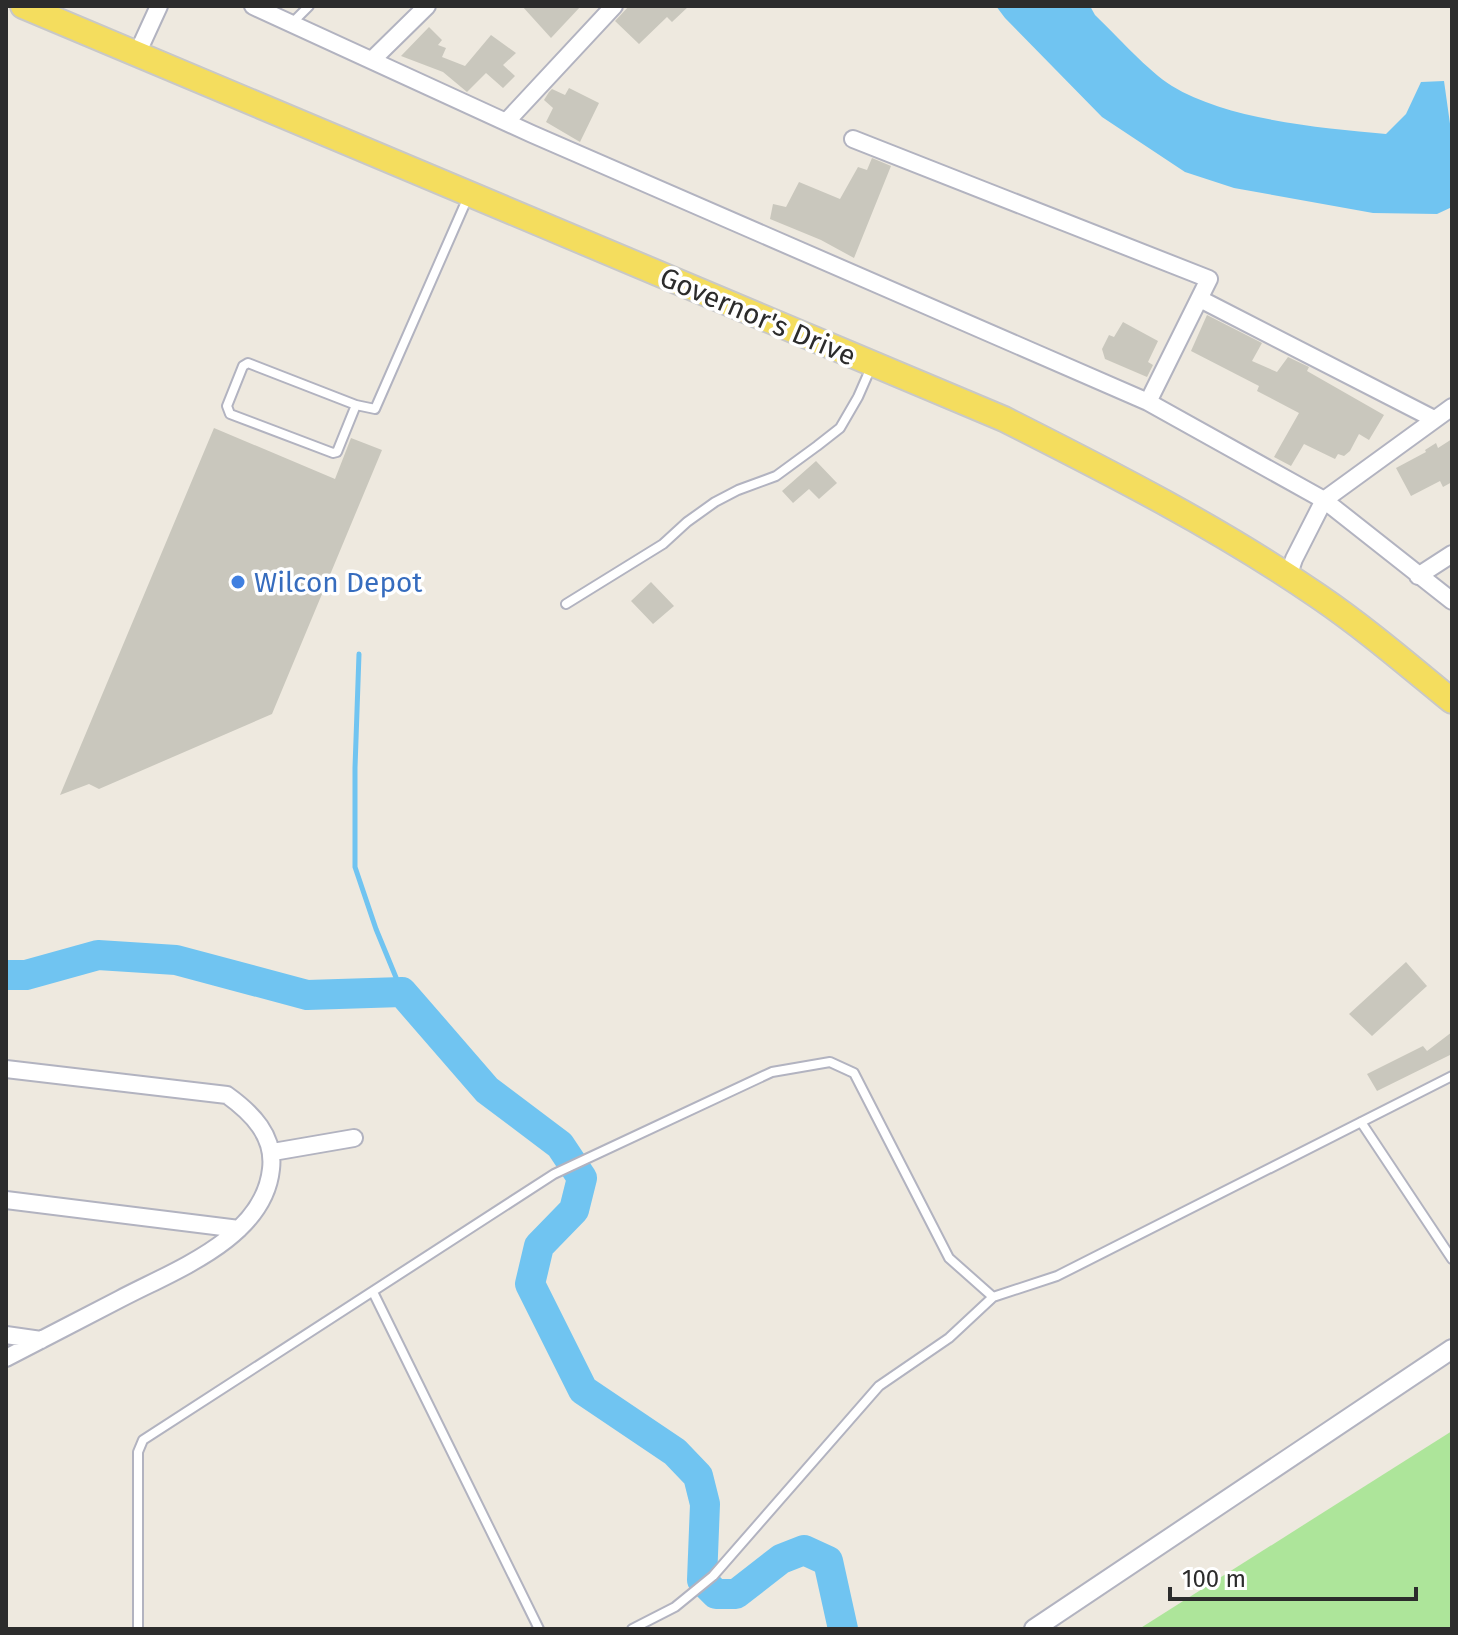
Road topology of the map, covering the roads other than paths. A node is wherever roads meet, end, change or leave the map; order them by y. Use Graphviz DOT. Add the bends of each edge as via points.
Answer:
graph roads {
  1 [pos="23,6"];
  2 [pos="159,6"];
  3 [pos="253,6"];
  4 [pos="309,6"];
  5 [pos="427,6"];
  6 [pos="614,6"];
  7 [pos="292,23"];
  8 [pos="137,54"];
  9 [pos="373,59"];
  10 [pos="506,122"];
  11 [pos="853,139"];
  12 [pos="470,194"];
  13 [pos="1200,299"];
  14 [pos="872,364"];
  15 [pos="1148,402"];
  16 [pos="356,405"];
  17 [pos="1452,407"];
  18 [pos="1434,419"];
  19 [pos="1324,500"];
  20 [pos="1452,554"];
  21 [pos="1418,576"];
  22 [pos="1288,577"];
  23 [pos="1452,601"];
  24 [pos="566,604"];
  25 [pos="1452,701"];
  26 [pos="6,1069"];
  27 [pos="1452,1076"];
  28 [pos="1361,1122"];
  29 [pos="354,1138"];
  30 [pos="273,1152"];
  31 [pos="6,1200"];
  32 [pos="239,1229"];
  33 [pos="1452,1259"];
  34 [pos="373,1292"];
  35 [pos="993,1297"];
  36 [pos="6,1335"];
  37 [pos="41,1340"];
  38 [pos="1452,1349"];
  39 [pos="6,1358"];
  40 [pos="138,1629"];
  41 [pos="539,1629"];
  42 [pos="632,1629"];
  43 [pos="1034,1629"];
  1 -- 8 [label="main road, Governor's Drive"];
  2 -- 8 [label="street"];
  3 -- 7 [label="street"];
  4 -- 7 [label="lane"];
  5 -- 9 [label="street"];
  6 -- 10 [label="street"];
  7 -- 9 [label="street"];
  8 -- 12 [label="main road, Governor's Drive"];
  9 -- 10 [label="street"];
  10 -- 15 [label="street"];
  11 -- 13 [label="street" via="1209,279"];
  12 -- 14 [label="main road, Governor's Drive"];
  12 -- 16 [label="lane" via="381,402 375,409"];
  13 -- 15 [label="street"];
  13 -- 18 [label="street"];
  14 -- 22 [label="main road, Governor's Drive" via="1004,419 1135,485"];
  14 -- 24 [label="lane" via="840,428 776,476 715,502 663,544"];
  15 -- 19 [label="street"];
  16 -- 16 [label="lane" via="248,363 227,406 230,414 333,453"];
  17 -- 18 [label="street"];
  18 -- 19 [label="street"];
  19 -- 21 [label="street"];
  19 -- 22 [label="street"];
  20 -- 21 [label="street"];
  21 -- 23 [label="street"];
  22 -- 25 [label="main road, Governor's Drive"];
  26 -- 30 [label="street" via="227,1095 249,1110"];
  27 -- 28 [label="lane"];
  28 -- 33 [label="lane"];
  28 -- 35 [label="lane" via="1057,1276"];
  29 -- 30 [label="street"];
  30 -- 32 [label="street" via="269,1188"];
  31 -- 32 [label="street"];
  32 -- 37 [label="street" via="202,1256"];
  34 -- 35 [label="lane" via="554,1174 772,1072 830,1062 854,1073 949,1258"];
  34 -- 40 [label="lane" via="143,1440 138,1452"];
  34 -- 41 [label="lane"];
  35 -- 42 [label="lane" via="949,1338 879,1386 713,1576 675,1607"];
  36 -- 37 [label="street"];
  37 -- 39 [label="street"];
  38 -- 43 [label="street"];
}
